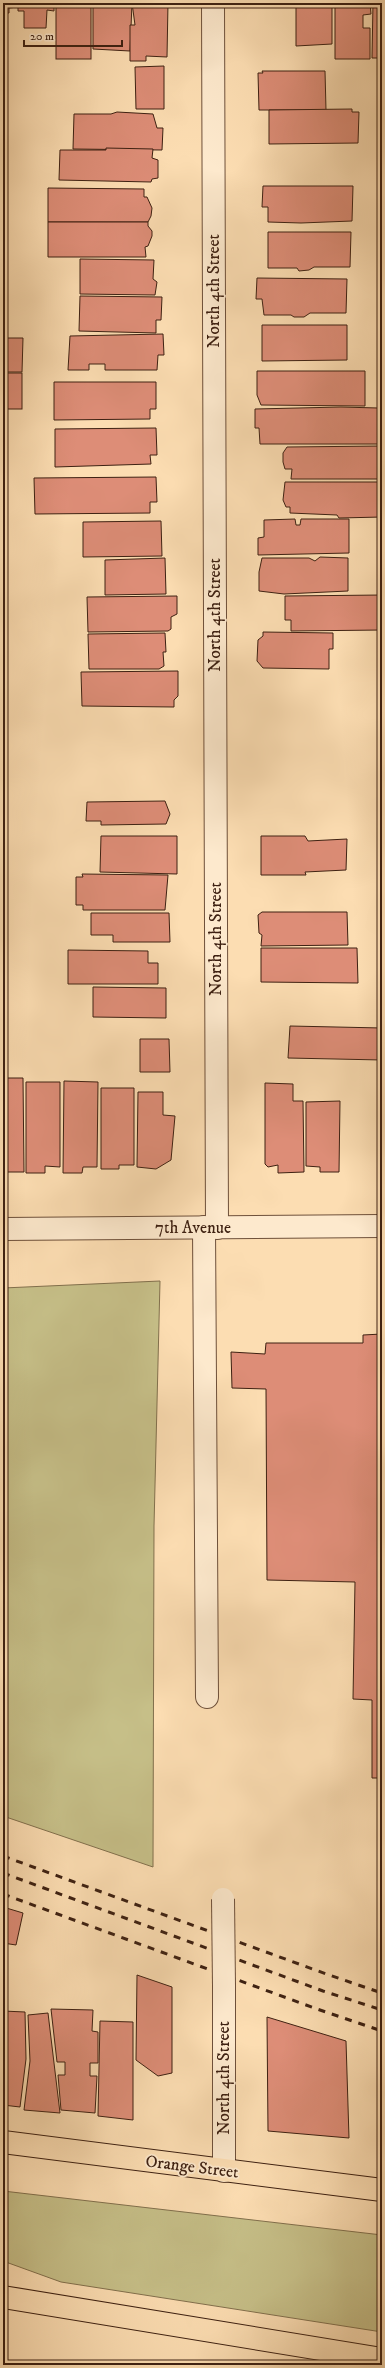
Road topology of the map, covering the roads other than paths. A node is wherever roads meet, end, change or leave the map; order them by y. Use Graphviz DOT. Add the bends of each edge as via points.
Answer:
graph roads {
  1 [pos="213,3"];
  2 [pos="382,1226"];
  3 [pos="210,1228"];
  4 [pos="3,1229"];
  5 [pos="207,1697"];
  6 [pos="223,1899"];
  7 [pos="3,2142"];
  8 [pos="224,2171"];
  9 [pos="382,2190"];
  10 [pos="3,2297"];
  11 [pos="382,2359"];
  1 -- 3 [label="street, North 4th Street"];
  2 -- 3 [label="street, 7th Avenue"];
  3 -- 4 [label="street, 7th Avenue"];
  3 -- 5 [label="street, North 4th Street"];
  6 -- 8 [label="street, North 4th Street, bridge"];
  7 -- 8 [label="main road, Orange Street"];
  8 -- 9 [label="main road, Orange Street"];
  10 -- 11 [label="main road"];
}
